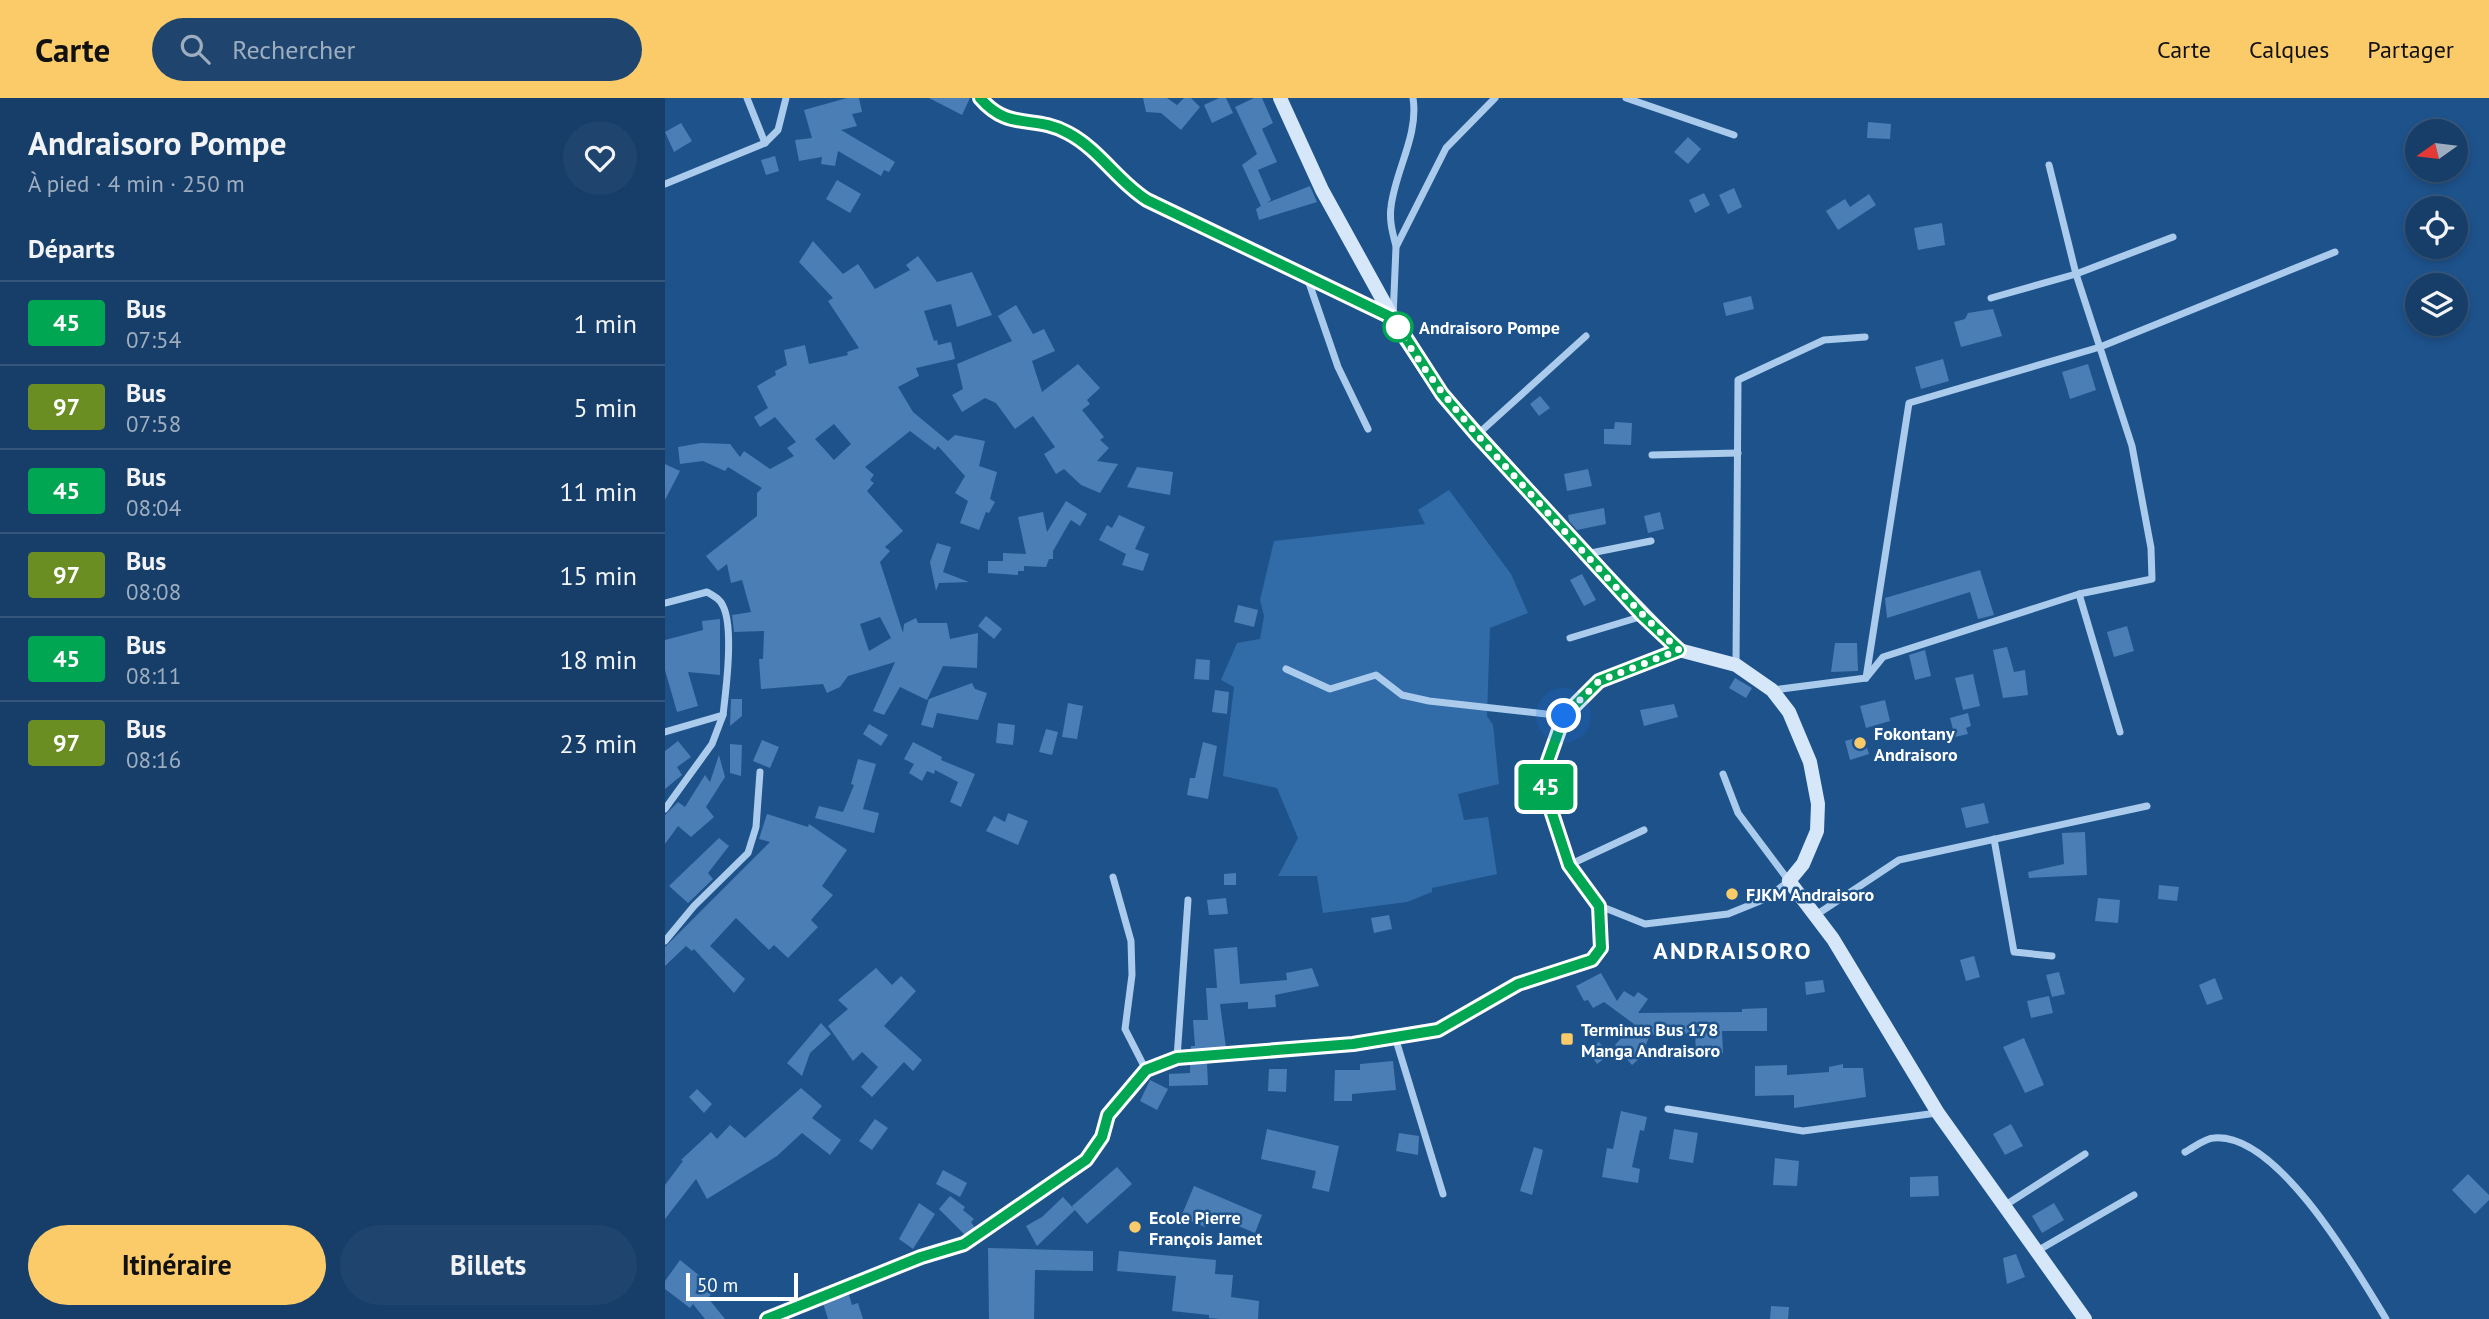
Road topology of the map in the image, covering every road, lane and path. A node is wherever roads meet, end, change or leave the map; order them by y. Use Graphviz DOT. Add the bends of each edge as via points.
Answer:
graph roads {
  1 [pos="747,98"];
  2 [pos="786,98"];
  3 [pos="980,98"];
  4 [pos="1280,98"];
  5 [pos="1413,98"];
  6 [pos="1495,98"];
  7 [pos="1626,98"];
  8 [pos="1734,135"];
  9 [pos="765,143"];
  10 [pos="2049,165"];
  11 [pos="665,184"];
  12 [pos="2173,237"];
  13 [pos="1396,247"];
  14 [pos="2335,252"];
  15 [pos="2076,274"];
  16 [pos="1307,277"];
  17 [pos="1990,299"];
  18 [pos="1393,318"];
  19 [pos="1586,336"];
  20 [pos="1865,337"];
  21 [pos="2100,347"];
  22 [pos="1368,429"];
  23 [pos="1477,435"];
  24 [pos="1738,453"];
  25 [pos="1652,455"];
  26 [pos="1651,541"];
  27 [pos="1586,554"];
  28 [pos="2079,594"];
  29 [pos="665,603"];
  30 [pos="1643,616"];
  31 [pos="1570,638"];
  32 [pos="1679,650"];
  33 [pos="1736,665"];
  34 [pos="1286,669"];
  35 [pos="1865,678"];
  36 [pos="1772,690"];
  37 [pos="723,715"];
  38 [pos="1564,716"];
  39 [pos="665,732"];
  40 [pos="2120,732"];
  41 [pos="760,772"];
  42 [pos="1723,774"];
  43 [pos="2147,806"];
  44 [pos="665,809"];
  45 [pos="1644,830"];
  46 [pos="1994,839"];
  47 [pos="1569,865"];
  48 [pos="1113,877"];
  49 [pos="1789,881"];
  50 [pos="1188,900"];
  51 [pos="1599,906"];
  52 [pos="1816,915"];
  53 [pos="665,941"];
  54 [pos="2052,956"];
  55 [pos="1395,1037"];
  56 [pos="1177,1058"];
  57 [pos="1146,1070"];
  58 [pos="1668,1109"];
  59 [pos="1938,1113"];
  60 [pos="2185,1152"];
  61 [pos="2085,1154"];
  62 [pos="1443,1194"];
  63 [pos="2134,1195"];
  64 [pos="2004,1206"];
  65 [pos="2036,1252"];
  66 [pos="767,1319"];
  67 [pos="2085,1319"];
  68 [pos="2386,1319"];
  1 -- 9 [label="street"];
  2 -- 9 [label="street" via="778,130"];
  3 -- 16 [label="street" via="1007,120 1042,123 1065,131 1092,147 1128,188 1147,200"];
  4 -- 18 [label="street" via="1322,190"];
  5 -- 13 [label="street" via="1410,133 1391,207"];
  6 -- 13 [label="street" via="1446,148"];
  7 -- 8 [label="street"];
  9 -- 11 [label="street"];
  10 -- 15 [label="street"];
  12 -- 15 [label="street"];
  13 -- 18 [label="street"];
  14 -- 21 [label="street"];
  15 -- 17 [label="street"];
  15 -- 21 [label="street"];
  16 -- 18 [label="street"];
  16 -- 22 [label="street" via="1338,367"];
  18 -- 23 [label="street" via="1442,394"];
  19 -- 23 [label="street"];
  20 -- 24 [label="street" via="1824,340 1738,380"];
  21 -- 28 [label="street" via="2132,446 2151,548 2152,579"];
  21 -- 35 [label="street" via="1909,403"];
  23 -- 27 [label="street"];
  24 -- 25 [label="street"];
  24 -- 33 [label="street"];
  26 -- 27 [label="street"];
  27 -- 30 [label="street"];
  28 -- 35 [label="street" via="1883,657"];
  28 -- 40 [label="street"];
  29 -- 37 [label="street" via="707,592 725,608 729,668"];
  30 -- 31 [label="street"];
  30 -- 32 [label="street"];
  32 -- 33 [label="street"];
  32 -- 38 [label="street" via="1599,681"];
  33 -- 36 [label="street"];
  34 -- 38 [label="street" via="1330,689 1376,675 1402,695 1429,701"];
  35 -- 36 [label="street"];
  36 -- 49 [label="street" via="1799,732 1818,804 1817,831 1803,864"];
  37 -- 39 [label="street"];
  37 -- 44 [label="street" via="712,744"];
  38 -- 47 [label="street" via="1548,761 1546,795"];
  41 -- 53 [label="street" via="756,827 748,853"];
  42 -- 49 [label="street" via="1738,813"];
  43 -- 46 [label="street"];
  45 -- 47 [label="street"];
  46 -- 52 [label="street" via="1899,860"];
  46 -- 54 [label="street" via="2014,952"];
  47 -- 51 [label="street"];
  48 -- 57 [label="street" via="1131,941 1125,1029"];
  49 -- 51 [label="street" via="1765,899 1728,915 1645,924"];
  49 -- 52 [label="street"];
  50 -- 56 [label="street"];
  51 -- 55 [label="street" via="1601,948 1592,960 1518,984 1438,1030"];
  52 -- 59 [label="street"];
  55 -- 56 [label="street"];
  55 -- 62 [label="street"];
  56 -- 57 [label="street"];
  57 -- 66 [label="street" via="1108,1115 1102,1137 1086,1160 964,1244"];
  58 -- 59 [label="street" via="1803,1131"];
  59 -- 64 [label="street"];
  60 -- 68 [label="street" via="2213,1138 2255,1150 2310,1202"];
  61 -- 64 [label="street"];
  63 -- 65 [label="street"];
  64 -- 65 [label="street"];
  65 -- 67 [label="street"];
}
